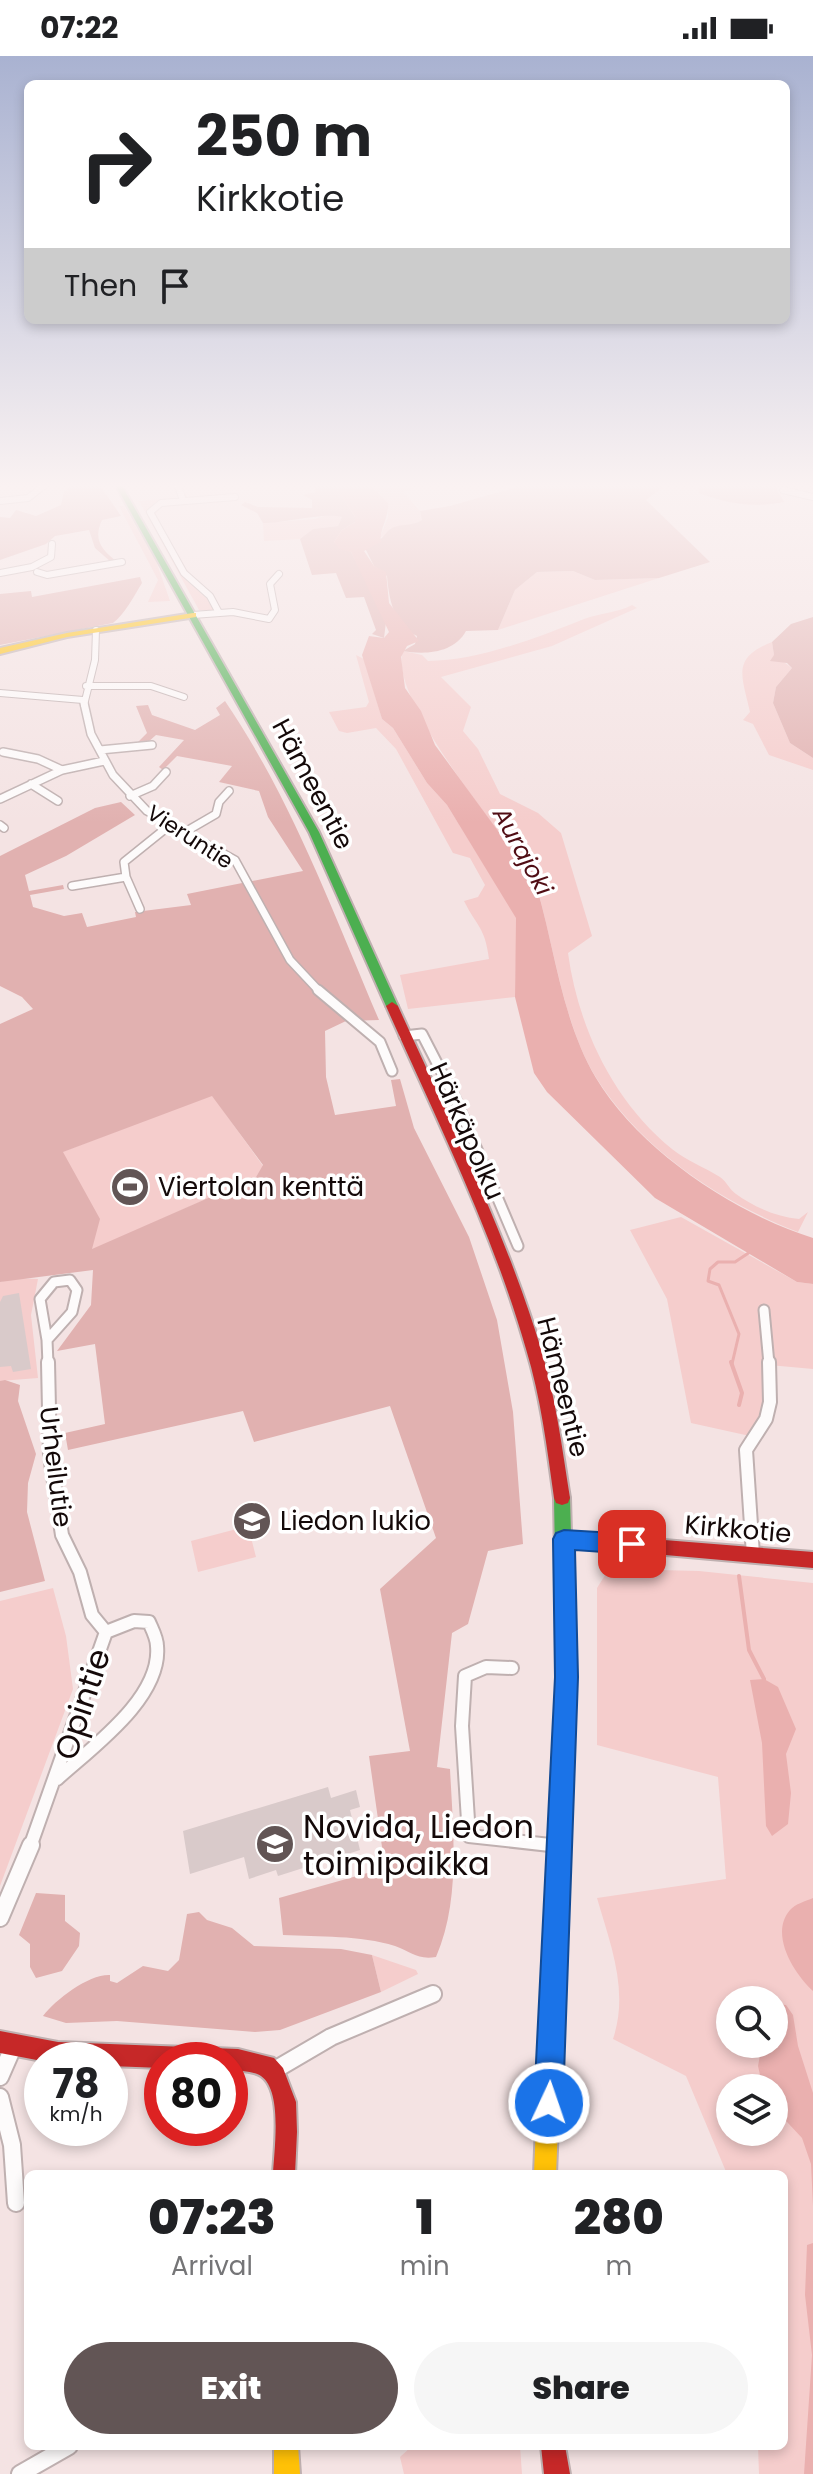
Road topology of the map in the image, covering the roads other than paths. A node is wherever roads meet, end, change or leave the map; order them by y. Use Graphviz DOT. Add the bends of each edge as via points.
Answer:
graph roads {
  1 [pos="179,597"];
  2 [pos="210,597"];
  3 [pos="272,597"];
  4 [pos="218,611"];
  5 [pos="189,616"];
  6 [pos="96,630"];
  7 [pos="0,651"];
  8 [pos="86,686"];
  9 [pos="0,693"];
  10 [pos="184,697"];
  11 [pos="83,700"];
  12 [pos="152,745"];
  13 [pos="100,750"];
  14 [pos="3,752"];
  15 [pos="104,761"];
  16 [pos="62,770"];
  17 [pos="166,772"];
  18 [pos="31,784"];
  19 [pos="229,791"];
  20 [pos="130,796"];
  21 [pos="0,799"];
  22 [pos="58,801"];
  23 [pos="170,825"];
  24 [pos="185,832"];
  25 [pos="126,877"];
  26 [pos="72,886"];
  27 [pos="140,909"];
  28 [pos="404,1036"];
  29 [pos="392,1071"];
  30 [pos="518,1246"];
  31 [pos="764,1310"];
  32 [pos="47,1340"];
  33 [pos="564,1539"];
  34 [pos="753,1555"];
  35 [pos="813,1560"];
  36 [pos="106,1632"];
  37 [pos="512,1668"];
  38 [pos="57,1779"];
  39 [pos="561,1847"];
  40 [pos="1,1910"];
  41 [pos="433,1994"];
  42 [pos="4,2040"];
  43 [pos="273,2071"];
  44 [pos="0,2077"];
  45 [pos="0,2097"];
  46 [pos="284,2170"];
  47 [pos="545,2170"];
  48 [pos="16,2203"];
  49 [pos="62,2450"];
  50 [pos="286,2450"];
  51 [pos="554,2450"];
  52 [pos="20,2474"];
  53 [pos="287,2474"];
  54 [pos="557,2474"];
  1 -- 5 [label="main road, Hämeentie"];
  2 -- 4 [label="street"];
  3 -- 4 [label="street" via="275,610 269,619"];
  4 -- 5 [label="street"];
  5 -- 6 [label="main road"];
  5 -- 28 [label="main road, Hämeentie" via="314,832"];
  6 -- 7 [label="main road"];
  6 -- 8 [label="street, Vieruntie" via="95,660"];
  8 -- 10 [label="street" via="151,686"];
  8 -- 11 [label="street, Vieruntie"];
  9 -- 11 [label="street"];
  11 -- 13 [label="street, Vieruntie"];
  12 -- 13 [label="street"];
  13 -- 15 [label="street, Vieruntie"];
  14 -- 16 [label="street"];
  15 -- 16 [label="street"];
  15 -- 20 [label="street, Vieruntie"];
  16 -- 18 [label="street"];
  17 -- 20 [label="street"];
  18 -- 21 [label="street"];
  18 -- 22 [label="street"];
  19 -- 24 [label="street" via="216,814"];
  20 -- 23 [label="street, Vieruntie"];
  23 -- 24 [label="street, Vieruntie"];
  23 -- 25 [label="street" via="124,862"];
  24 -- 29 [label="street, Vieruntie" via="235,860 290,960 329,1001 380,1042"];
  25 -- 26 [label="street"];
  25 -- 27 [label="street"];
  28 -- 30 [label="street, Härkäpolku" via="422,1034"];
  28 -- 33 [label="main road, Hämeentie" via="497,1248 535,1357 556,1449"];
  31 -- 34 [label="street" via="770,1410 759,1438 746,1450"];
  32 -- 32 [label="street, Urheilutie" via="75,1306 77,1290 70,1280 54,1282 40,1299"];
  32 -- 36 [label="street, Urheilutie" via="50,1456 62,1535 92,1615"];
  33 -- 34 [label="main road, Kirkkotie"];
  33 -- 39 [label="main road, Hämeentie"];
  34 -- 35 [label="main road, Kirkkotie"];
  36 -- 38 [label="street, Opintie"];
  36 -- 38 [label="street, Opintie" via="134,1621 149,1622 157,1635 151,1676 128,1715"];
  37 -- 39 [label="street" via="486,1667 465,1676 462,1726 469,1836"];
  38 -- 40 [label="street, Opintie"];
  39 -- 47 [label="main road, Hämeentie"];
  41 -- 43 [label="street" via="341,2030"];
  42 -- 43 [label="main road" via="58,2053 252,2061"];
  42 -- 44 [label="street"];
  43 -- 46 [label="main road" via="285,2125"];
  45 -- 48 [label="street" via="12,2145"];
  49 -- 52 [label="street"];
  50 -- 53 [label="main road"];
  51 -- 54 [label="main road"];
}
